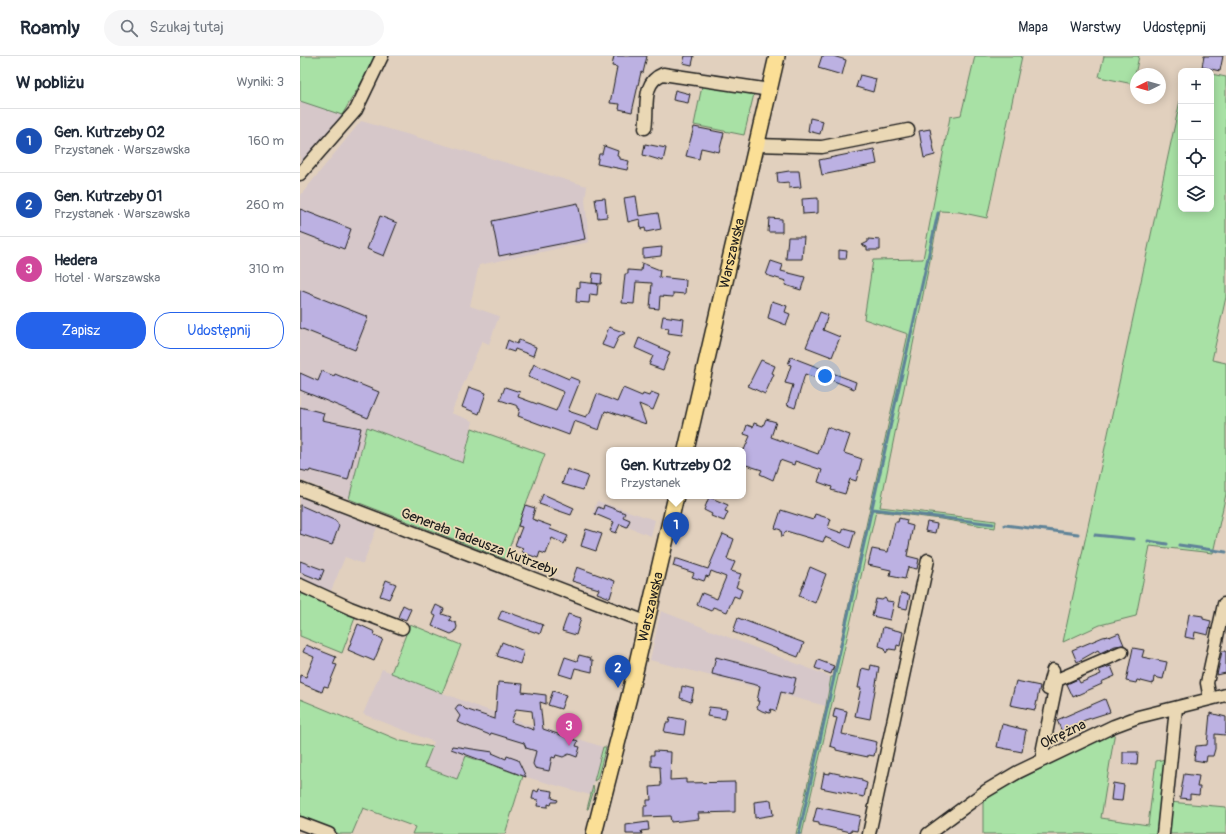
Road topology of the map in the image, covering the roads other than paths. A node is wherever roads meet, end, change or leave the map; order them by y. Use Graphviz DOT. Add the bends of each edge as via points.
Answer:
graph roads {
  1 [pos="382,56"];
  2 [pos="777,56"];
  3 [pos="770,90"];
  4 [pos="645,128"];
  5 [pos="908,130"];
  6 [pos="757,145"];
  7 [pos="300,174"];
  8 [pos="687,447"];
  9 [pos="300,489"];
  10 [pos="675,499"];
  11 [pos="928,560"];
  12 [pos="300,585"];
  13 [pos="1224,604"];
  14 [pos="646,622"];
  15 [pos="402,628"];
  16 [pos="1122,652"];
  17 [pos="1053,670"];
  18 [pos="1226,695"];
  19 [pos="1210,699"];
  20 [pos="1176,708"];
  21 [pos="1040,761"];
  22 [pos="300,823"];
  23 [pos="329,834"];
  24 [pos="594,834"];
  25 [pos="868,834"];
  26 [pos="928,834"];
  27 [pos="1163,834"];
  1 -- 7 [label="street" via="356,110"];
  2 -- 3 [label="main road, Warszawska"];
  3 -- 4 [label="street" via="663,74 655,77 649,86"];
  3 -- 6 [label="main road, Warszawska"];
  5 -- 6 [label="street" via="822,147"];
  6 -- 8 [label="main road, Warszawska"];
  9 -- 14 [label="street, Generała Tadeusza Kutrzeby"];
  10 -- 14 [label="main road, Warszawska"];
  11 -- 25 [label="street"];
  12 -- 15 [label="street"];
  13 -- 19 [label="street" via="1207,683"];
  14 -- 24 [label="main road, Warszawska"];
  16 -- 21 [label="street" via="1057,680"];
  17 -- 21 [label="street" via="1035,750"];
  18 -- 19 [label="street, Okrężna"];
  19 -- 20 [label="street, Okrężna"];
  20 -- 21 [label="street, Okrężna" via="1114,726"];
  20 -- 27 [label="street"];
  21 -- 26 [label="street, Okrężna" via="986,791"];
  22 -- 23 [label="street"];
}
